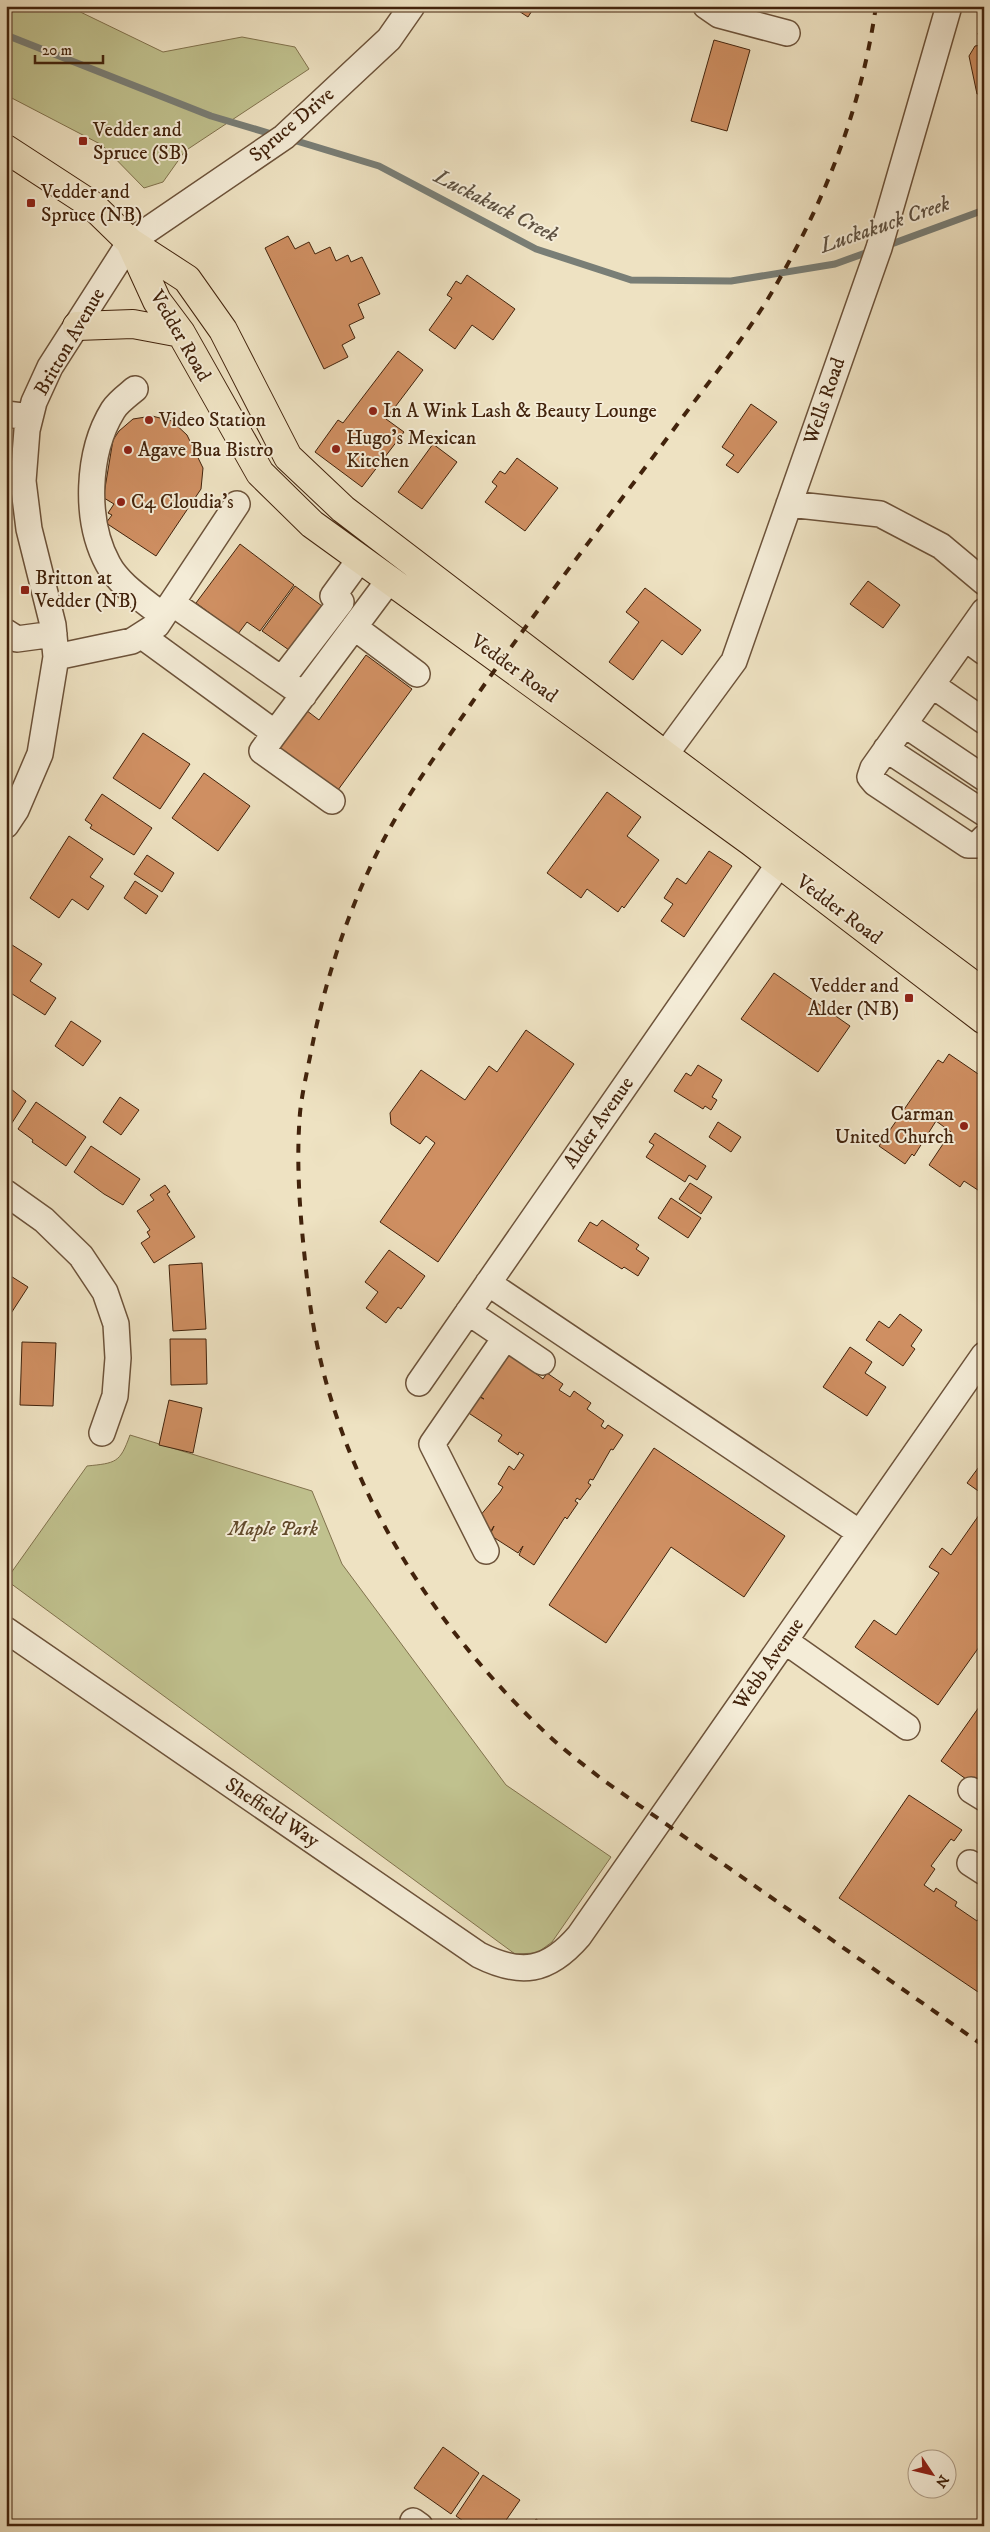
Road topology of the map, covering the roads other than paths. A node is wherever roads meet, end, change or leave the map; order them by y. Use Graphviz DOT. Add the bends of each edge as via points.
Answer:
graph roads {
  1 [pos="412,6"];
  2 [pos="706,6"];
  3 [pos="949,6"];
  4 [pos="788,33"];
  5 [pos="6,148"];
  6 [pos="130,242"];
  7 [pos="77,326"];
  8 [pos="180,333"];
  9 [pos="135,389"];
  10 [pos="18,415"];
  11 [pos="15,460"];
  12 [pos="236,504"];
  13 [pos="789,504"];
  14 [pos="360,558"];
  15 [pos="390,579"];
  16 [pos="984,582"];
  17 [pos="167,609"];
  18 [pos="984,611"];
  19 [pos="354,628"];
  20 [pos="6,632"];
  21 [pos="142,636"];
  22 [pos="55,645"];
  23 [pos="974,645"];
  24 [pos="417,674"];
  25 [pos="282,679"];
  26 [pos="932,685"];
  27 [pos="304,695"];
  28 [pos="984,721"];
  29 [pos="904,724"];
  30 [pos="275,733"];
  31 [pos="886,749"];
  32 [pos="657,763"];
  33 [pos="984,778"];
  34 [pos="332,801"];
  35 [pos="984,813"];
  36 [pos="6,825"];
  37 [pos="984,838"];
  38 [pos="779,864"];
  39 [pos="984,993"];
  40 [pos="984,1020"];
  41 [pos="6,1193"];
  42 [pos="488,1283"];
  43 [pos="468,1312"];
  44 [pos="505,1338"];
  45 [pos="984,1355"];
  46 [pos="542,1362"];
  47 [pos="419,1383"];
  48 [pos="975,1386"];
  49 [pos="102,1433"];
  50 [pos="860,1533"];
  51 [pos="486,1551"];
  52 [pos="6,1630"];
  53 [pos="784,1642"];
  54 [pos="907,1727"];
  55 [pos="546,1964"];
  1 -- 6 [label="street, Spruce Drive" via="389,39 284,137"];
  2 -- 4 [label="street" via="720,15"];
  3 -- 13 [label="street, Wells Road" via="878,248"];
  5 -- 6 [label="main road, Vedder Road" via="92,205"];
  6 -- 7 [label="street, Britton Avenue"];
  6 -- 8 [label="main road, Vedder Road" via="157,301"];
  6 -- 32 [label="main road, Vedder Road" via="187,279 223,330 288,457 343,508"];
  7 -- 8 [label="main road" via="133,324"];
  7 -- 10 [label="street, Britton Avenue" via="50,367 34,402"];
  8 -- 14 [label="main road, Vedder Road" via="260,473 312,524"];
  9 -- 17 [label="street" via="114,410 93,458 91,491 98,539 108,564 116,575"];
  10 -- 11 [label="street, Britton Avenue"];
  11 -- 22 [label="street, Britton Avenue" via="23,481 29,529"];
  12 -- 17 [label="street"];
  13 -- 16 [label="street" via="880,514 941,546"];
  13 -- 32 [label="street, Wells Road" via="734,662"];
  14 -- 15 [label="main road, Vedder Road"];
  14 -- 25 [label="street" via="333,596 341,602"];
  15 -- 19 [label="street"];
  15 -- 32 [label="main road, Vedder Road" via="502,660"];
  17 -- 21 [label="street" via="157,625"];
  17 -- 25 [label="street"];
  18 -- 23 [label="street"];
  19 -- 24 [label="street"];
  19 -- 27 [label="street"];
  20 -- 22 [label="street" via="17,639"];
  21 -- 22 [label="street" via="132,641"];
  21 -- 30 [label="street"];
  22 -- 36 [label="street, Britton Avenue" via="40,754 16,810"];
  23 -- 26 [label="street"];
  25 -- 27 [label="street"];
  26 -- 28 [label="street"];
  26 -- 29 [label="street"];
  27 -- 30 [label="street"];
  29 -- 31 [label="street"];
  29 -- 33 [label="street"];
  30 -- 34 [label="street" via="262,751"];
  31 -- 35 [label="street"];
  31 -- 37 [label="street" via="870,777 875,783 968,845 977,845"];
  32 -- 38 [label="main road, Vedder Road"];
  32 -- 39 [label="main road, Vedder Road"];
  38 -- 40 [label="main road, Vedder Road"];
  38 -- 42 [label="street, Alder Avenue"];
  41 -- 49 [label="street" via="44,1220 69,1244 105,1292 116,1324 118,1358 115,1396"];
  42 -- 43 [label="street, Alder Avenue"];
  42 -- 50 [label="street"];
  43 -- 44 [label="street"];
  43 -- 47 [label="street, Alder Avenue"];
  44 -- 46 [label="street"];
  44 -- 51 [label="street" via="432,1444"];
  45 -- 48 [label="street, Webb Avenue"];
  48 -- 50 [label="street, Webb Avenue"];
  50 -- 53 [label="street, Webb Avenue"];
  52 -- 55 [label="street, Sheffield Way" via="479,1955 514,1968"];
  53 -- 54 [label="street"];
  53 -- 55 [label="street, Webb Avenue" via="579,1936 564,1953"];
}
